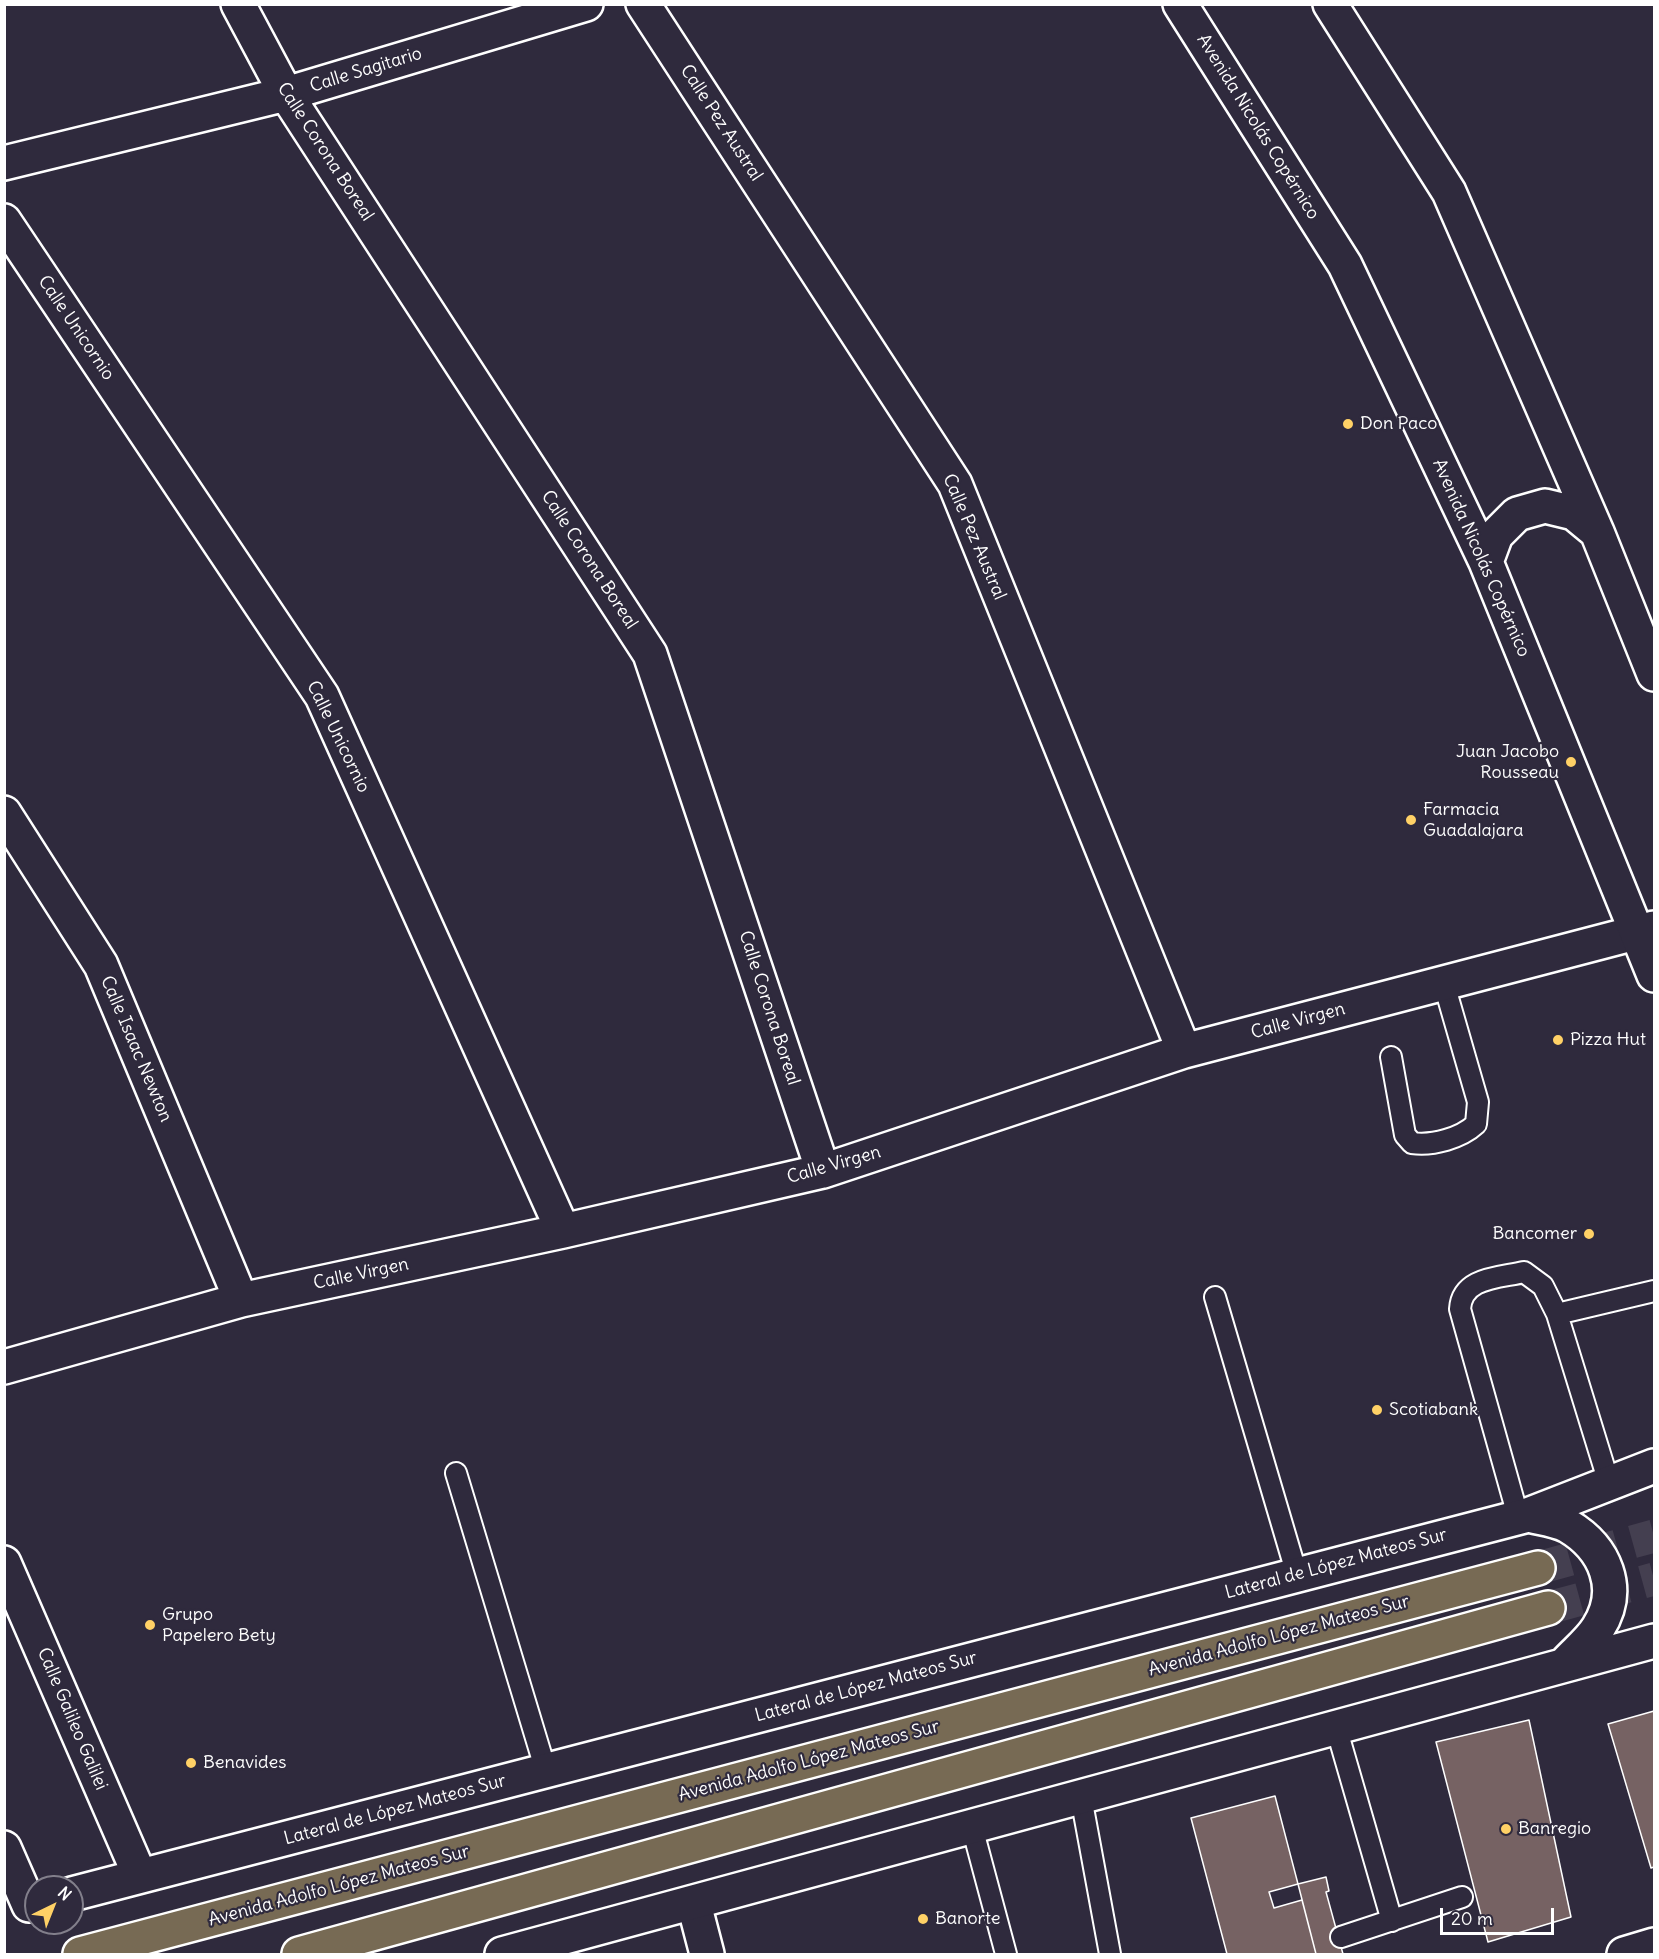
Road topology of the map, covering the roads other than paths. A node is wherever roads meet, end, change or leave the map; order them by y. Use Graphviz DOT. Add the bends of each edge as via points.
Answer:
graph roads {
  1 [pos="238,4"];
  2 [pos="586,4"];
  3 [pos="643,4"];
  4 [pos="1180,4"];
  5 [pos="1330,4"];
  6 [pos="286,94"];
  7 [pos="4,163"];
  8 [pos="4,221"];
  9 [pos="1597,532"];
  10 [pos="1486,562"];
  11 [pos="1654,674"];
  12 [pos="4,813"];
  13 [pos="1646,930"];
  14 [pos="1654,975"];
  15 [pos="1444,984"];
  16 [pos="1184,1051"];
  17 [pos="1391,1057"];
  18 [pos="823,1171"];
  19 [pos="563,1231"];
  20 [pos="1654,1291"];
  21 [pos="1215,1298"];
  22 [pos="240,1300"];
  23 [pos="1557,1314"];
  24 [pos="4,1367"];
  25 [pos="1654,1466"];
  26 [pos="456,1473"];
  27 [pos="1609,1483"];
  28 [pos="1523,1516"];
  29 [pos="4,1563"];
  30 [pos="1538,1568"];
  31 [pos="1297,1575"];
  32 [pos="1548,1608"];
  33 [pos="1654,1641"];
  34 [pos="1566,1663"];
  35 [pos="1336,1727"];
  36 [pos="546,1771"];
  37 [pos="1081,1797"];
  38 [pos="972,1827"];
  39 [pos="4,1848"];
  40 [pos="140,1876"];
  41 [pos="84,1891"];
  42 [pos="1462,1897"];
  43 [pos="694,1904"];
  44 [pos="23,1907"];
  45 [pos="1392,1921"];
  46 [pos="1341,1937"];
  47 [pos="1654,1945"];
  48 [pos="80,1954"];
  49 [pos="299,1954"];
  50 [pos="502,1954"];
  51 [pos="707,1954"];
  52 [pos="1006,1954"];
  53 [pos="1110,1954"];
  54 [pos="1624,1954"];
  1 -- 6 [label="street, Calle Corona Boreal"];
  2 -- 6 [label="street, Calle Sagitario"];
  3 -- 16 [label="street, Calle Pez Austral" via="955,483"];
  4 -- 10 [label="street, Avenida Nicolás Copérnico" via="1346,265"];
  5 -- 9 [label="street" via="1449,192"];
  6 -- 7 [label="street, Calle Sagitario"];
  6 -- 18 [label="street, Calle Corona Boreal" via="650,654"];
  8 -- 19 [label="street, Calle Unicornio" via="322,696"];
  9 -- 10 [label="street" via="1574,513 1545,506 1517,514 1496,535"];
  9 -- 11 [label="street"];
  10 -- 13 [label="street, Avenida Nicolás Copérnico"];
  12 -- 22 [label="street, Calle Isaac Newton" via="101,965"];
  13 -- 14 [label="street, Avenida Nicolás Copérnico"];
  13 -- 15 [label="street, Calle Virgen"];
  15 -- 16 [label="street, Calle Virgen"];
  15 -- 17 [label="lane" via="1478,1102 1476,1124 1460,1135 1426,1144 1412,1143 1405,1135"];
  16 -- 18 [label="street, Calle Virgen"];
  18 -- 19 [label="street, Calle Virgen"];
  19 -- 22 [label="street, Calle Virgen"];
  20 -- 23 [label="lane"];
  21 -- 31 [label="lane"];
  22 -- 24 [label="street, Calle Virgen"];
  23 -- 27 [label="lane"];
  23 -- 28 [label="lane" via="1543,1286 1524,1272 1471,1285 1460,1302"];
  25 -- 27 [label="street, Lateral de López Mateos Sur"];
  26 -- 36 [label="lane"];
  27 -- 28 [label="street, Lateral de López Mateos Sur"];
  28 -- 31 [label="street, Lateral de López Mateos Sur"];
  28 -- 34 [label="street" via="1567,1525 1594,1545 1605,1561 1610,1582 1608,1605 1598,1628"];
  29 -- 40 [label="street, Calle Galileo Galilei"];
  30 -- 48 [label="main road, Avenida Adolfo López Mateos Sur"];
  31 -- 36 [label="street, Lateral de López Mateos Sur"];
  32 -- 49 [label="main road"];
  33 -- 34 [label="street"];
  34 -- 35 [label="street"];
  35 -- 37 [label="street"];
  35 -- 45 [label="lane"];
  36 -- 40 [label="street, Lateral de López Mateos Sur"];
  37 -- 38 [label="street"];
  37 -- 53 [label="lane"];
  38 -- 43 [label="street"];
  38 -- 52 [label="lane"];
  39 -- 44 [label="street"];
  40 -- 41 [label="street, Lateral de López Mateos Sur"];
  42 -- 45 [label="lane"];
  43 -- 50 [label="street"];
  43 -- 51 [label="street"];
  45 -- 46 [label="lane"];
  47 -- 54 [label="street"];
}
